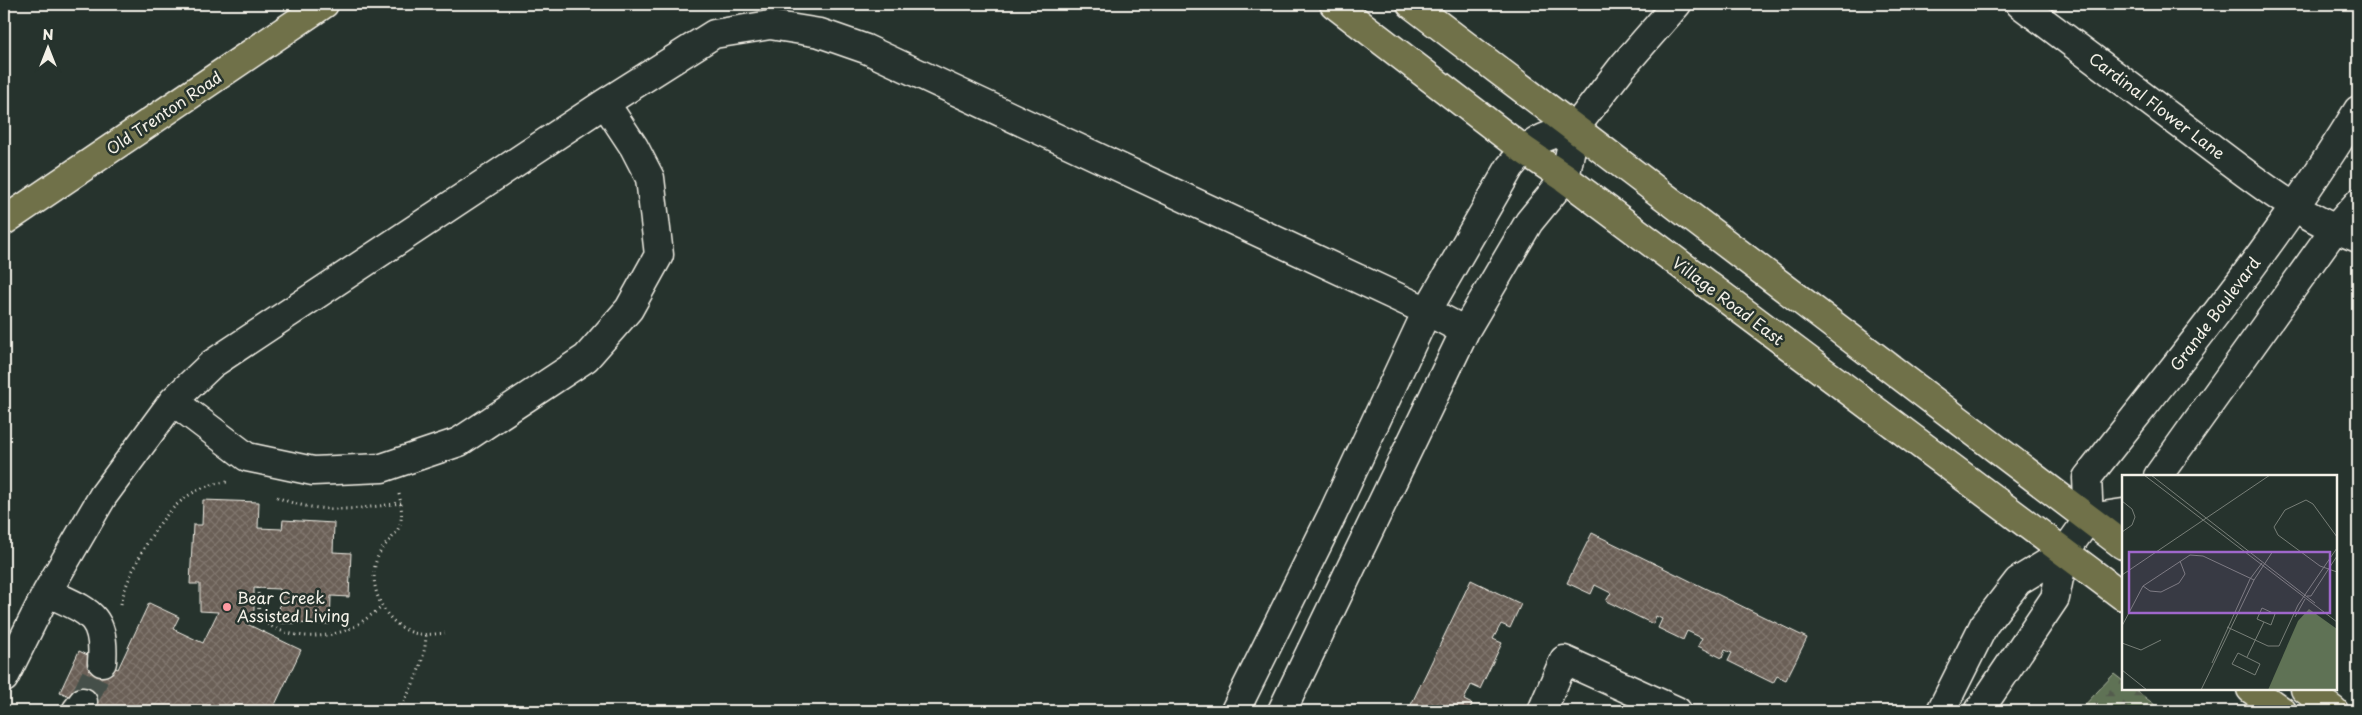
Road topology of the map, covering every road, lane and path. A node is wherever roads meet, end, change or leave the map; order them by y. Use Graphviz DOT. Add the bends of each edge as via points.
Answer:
graph roads {
  1 [pos="324,4"];
  2 [pos="1334,4"];
  3 [pos="1411,4"];
  4 [pos="1677,4"];
  5 [pos="2020,4"];
  6 [pos="605,103"];
  7 [pos="2358,110"];
  8 [pos="1575,128"];
  9 [pos="1524,150"];
  10 [pos="1565,178"];
  11 [pos="2358,203"];
  12 [pos="2295,207"];
  13 [pos="4,221"];
  14 [pos="2346,234"];
  15 [pos="1427,311"];
  16 [pos="1464,331"];
  17 [pos="173,401"];
  18 [pos="393,465"];
  19 [pos="2159,475"];
  20 [pos="232,482"];
  21 [pos="268,494"];
  22 [pos="401,503"];
  23 [pos="2122,513"];
  24 [pos="2089,518"];
  25 [pos="2122,544"];
  26 [pos="2064,553"];
  27 [pos="258,588"];
  28 [pos="47,592"];
  29 [pos="2122,595"];
  30 [pos="382,607"];
  31 [pos="121,609"];
  32 [pos="445,633"];
  33 [pos="426,635"];
  34 [pos="102,662"];
  35 [pos="4,678"];
  36 [pos="2252,690"];
  37 [pos="2307,690"];
  38 [pos="398,711"];
  39 [pos="1235,711"];
  40 [pos="1282,711"];
  41 [pos="1542,711"];
  42 [pos="1677,711"];
  43 [pos="1940,711"];
  44 [pos="1979,711"];
  45 [pos="2282,711"];
  46 [pos="2334,711"];
  1 -- 13 [label="main road, Old Trenton Road"];
  2 -- 9 [label="main road, Village Road East"];
  3 -- 8 [label="main road"];
  4 -- 8 [label="street"];
  5 -- 12 [label="street, Cardinal Flower Lane"];
  6 -- 15 [label="street" via="714,34 770,25 820,33 866,49"];
  6 -- 17 [label="street" via="212,364"];
  6 -- 18 [label="street" via="650,178 659,255 629,309 586,358 467,437"];
  7 -- 12 [label="street, Grande Boulevard"];
  8 -- 9 [label="street" via="1547,134"];
  8 -- 10 [label="street"];
  8 -- 24 [label="main road"];
  9 -- 10 [label="main road, Village Road East"];
  9 -- 15 [label="street" via="1510,168"];
  10 -- 16 [label="street" via="1529,222"];
  10 -- 26 [label="main road, Village Road East"];
  11 -- 14 [label="street"];
  12 -- 14 [label="street, Cardinal Flower Lane"];
  12 -- 24 [label="street, Grande Boulevard" via="2087,478"];
  14 -- 19 [label="street"];
  15 -- 16 [label="street"];
  15 -- 39 [label="street" via="1333,513"];
  16 -- 40 [label="street"];
  17 -- 18 [label="street" via="247,457 314,471"];
  17 -- 28 [label="street" via="103,496"];
  18 -- 22 [label="path"];
  20 -- 31 [label="path" via="213,483 191,492 170,510 151,535 130,575"];
  21 -- 22 [label="path" via="310,508 346,510"];
  22 -- 30 [label="path" via="401,526 383,548 375,566 375,589"];
  23 -- 24 [label="street"];
  24 -- 25 [label="main road"];
  24 -- 26 [label="street"];
  26 -- 29 [label="main road, Village Road East"];
  26 -- 43 [label="street" via="2018,581 1984,626"];
  26 -- 44 [label="street" via="2055,598"];
  27 -- 30 [label="path" via="259,617 266,624 288,633 330,634 356,626"];
  28 -- 34 [label="street" via="85,611 98,622 104,641"];
  28 -- 35 [label="street"];
  30 -- 33 [label="path" via="395,624 411,633"];
  32 -- 33 [label="path"];
  33 -- 38 [label="path" via="419,674"];
  36 -- 45 [label="main road"];
  37 -- 46 [label="main road"];
  41 -- 42 [label="street" via="1564,660"];
}
